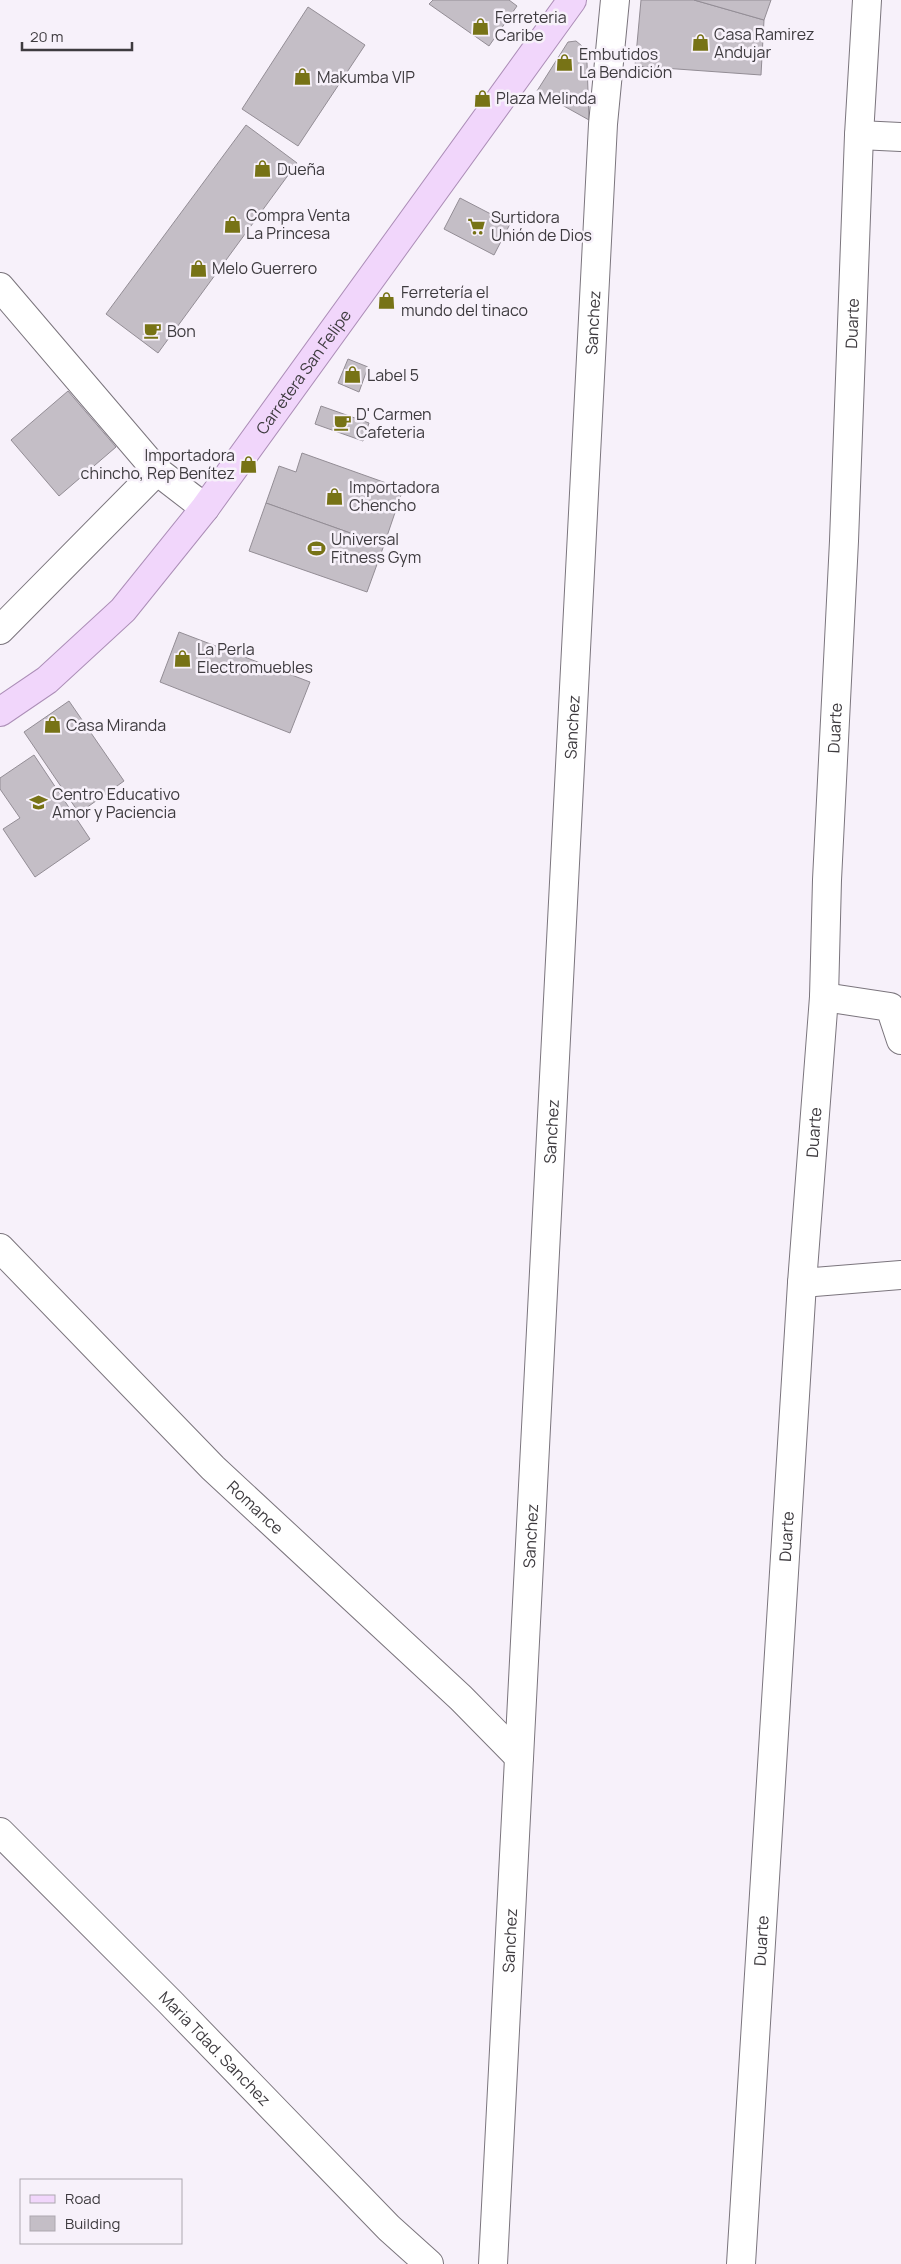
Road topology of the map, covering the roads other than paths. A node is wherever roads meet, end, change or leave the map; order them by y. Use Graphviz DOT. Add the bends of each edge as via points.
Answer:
graph roads {
  1 [pos="572,0"];
  2 [pos="615,0"];
  3 [pos="867,0"];
  4 [pos="859,135"];
  5 [pos="901,137"];
  6 [pos="0,287"];
  7 [pos="157,471"];
  8 [pos="205,508"];
  9 [pos="0,630"];
  10 [pos="0,712"];
  11 [pos="824,997"];
  12 [pos="895,1006"];
  13 [pos="901,1040"];
  14 [pos="0,1248"];
  15 [pos="901,1275"];
  16 [pos="802,1282"];
  17 [pos="519,1757"];
  18 [pos="0,1832"];
  19 [pos="429,2264"];
  20 [pos="493,2264"];
  21 [pos="741,2264"];
  1 -- 8 [label="main road, Carretera San Felipe"];
  2 -- 17 [label="street, Sanchez" via="603,124"];
  3 -- 4 [label="street, Duarte"];
  4 -- 5 [label="street"];
  4 -- 11 [label="street, Duarte"];
  6 -- 7 [label="street"];
  7 -- 8 [label="street"];
  7 -- 9 [label="street"];
  8 -- 10 [label="main road, Carretera San Felipe" via="122,610 48,680"];
  11 -- 12 [label="street"];
  11 -- 16 [label="street, Duarte"];
  12 -- 13 [label="street"];
  14 -- 17 [label="street, Romance" via="213,1468 461,1698"];
  15 -- 16 [label="street"];
  16 -- 21 [label="street, Duarte"];
  17 -- 20 [label="street, Sanchez"];
  18 -- 19 [label="street, Maria Tdad. Sanchez" via="164,1995 389,2228"];
}
